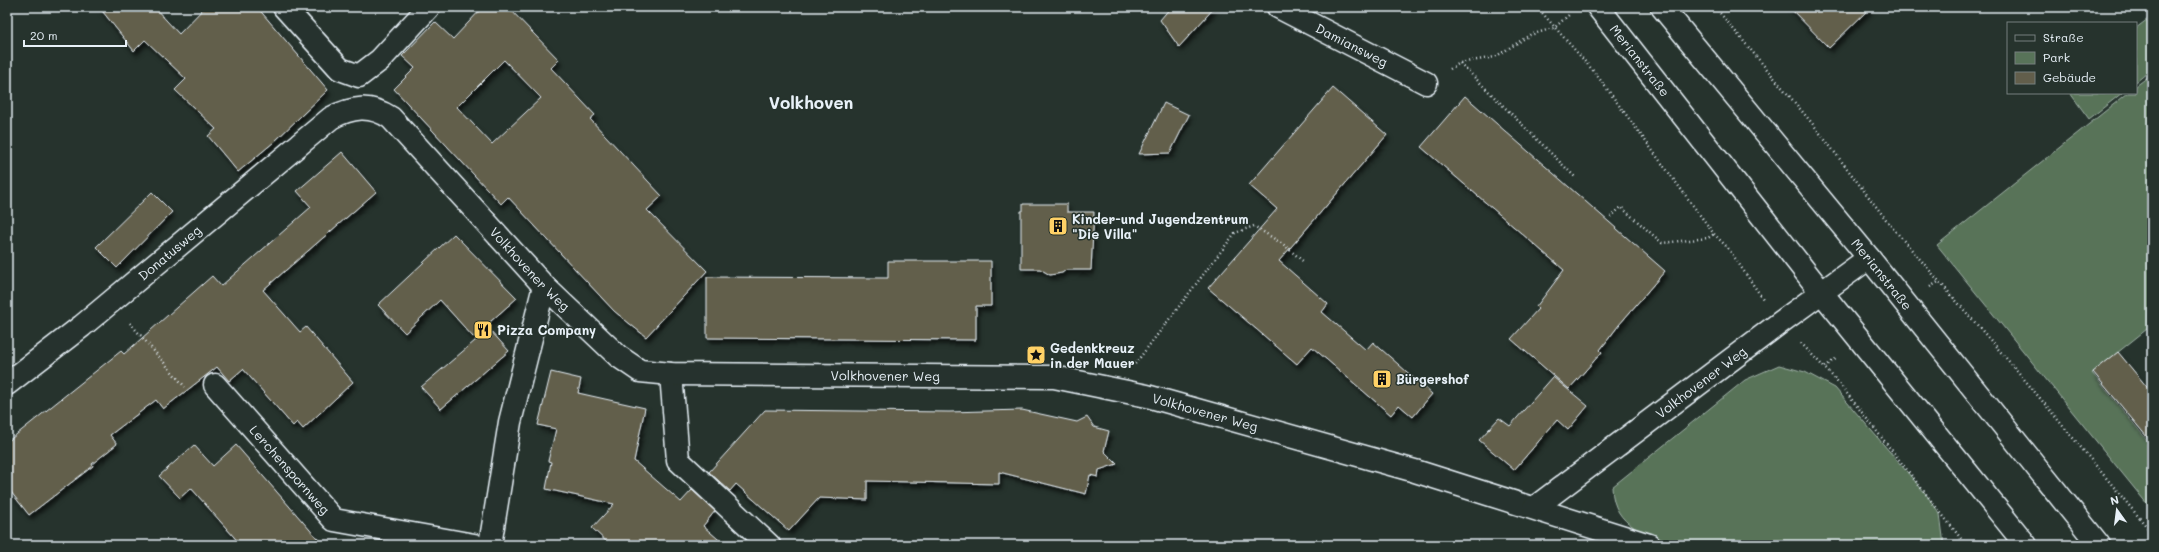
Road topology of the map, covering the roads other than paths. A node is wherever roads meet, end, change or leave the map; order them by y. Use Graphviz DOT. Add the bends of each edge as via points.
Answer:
graph roads {
  1 [pos="284,7"];
  2 [pos="430,7"];
  3 [pos="1278,7"];
  4 [pos="1598,7"];
  5 [pos="1662,7"];
  6 [pos="1426,83"];
  7 [pos="331,118"];
  8 [pos="1869,258"];
  9 [pos="544,286"];
  10 [pos="1822,292"];
  11 [pos="671,374"];
  12 [pos="7,384"];
  13 [pos="215,385"];
  14 [pos="1534,508"];
  15 [pos="474,545"];
  16 [pos="490,545"];
  17 [pos="769,545"];
  18 [pos="1649,545"];
  19 [pos="2026,545"];
  20 [pos="2099,545"];
  1 -- 2 [label="street" via="340,69 360,76 380,60"];
  3 -- 6 [label="street, Damiansweg"];
  4 -- 10 [label="street, Merianstraße"];
  5 -- 8 [label="street, Merianstraße"];
  7 -- 9 [label="street, Volkhovener Weg" via="345,110 358,108 379,110 391,118"];
  7 -- 12 [label="street, Donatusweg"];
  8 -- 10 [label="street, Volkhovener Weg"];
  8 -- 20 [label="street, Merianstraße"];
  9 -- 11 [label="street, Volkhovener Weg" via="618,356 640,371"];
  9 -- 16 [label="street" via="510,422"];
  10 -- 14 [label="street, Volkhovener Weg"];
  10 -- 19 [label="street, Merianstraße"];
  11 -- 14 [label="street, Volkhovener Weg" via="1054,377 1147,396 1415,471"];
  11 -- 17 [label="street" via="678,460"];
  13 -- 15 [label="street, Lerchenspornweg" via="334,520"];
  14 -- 18 [label="street, Volkhovener Weg"];
}
